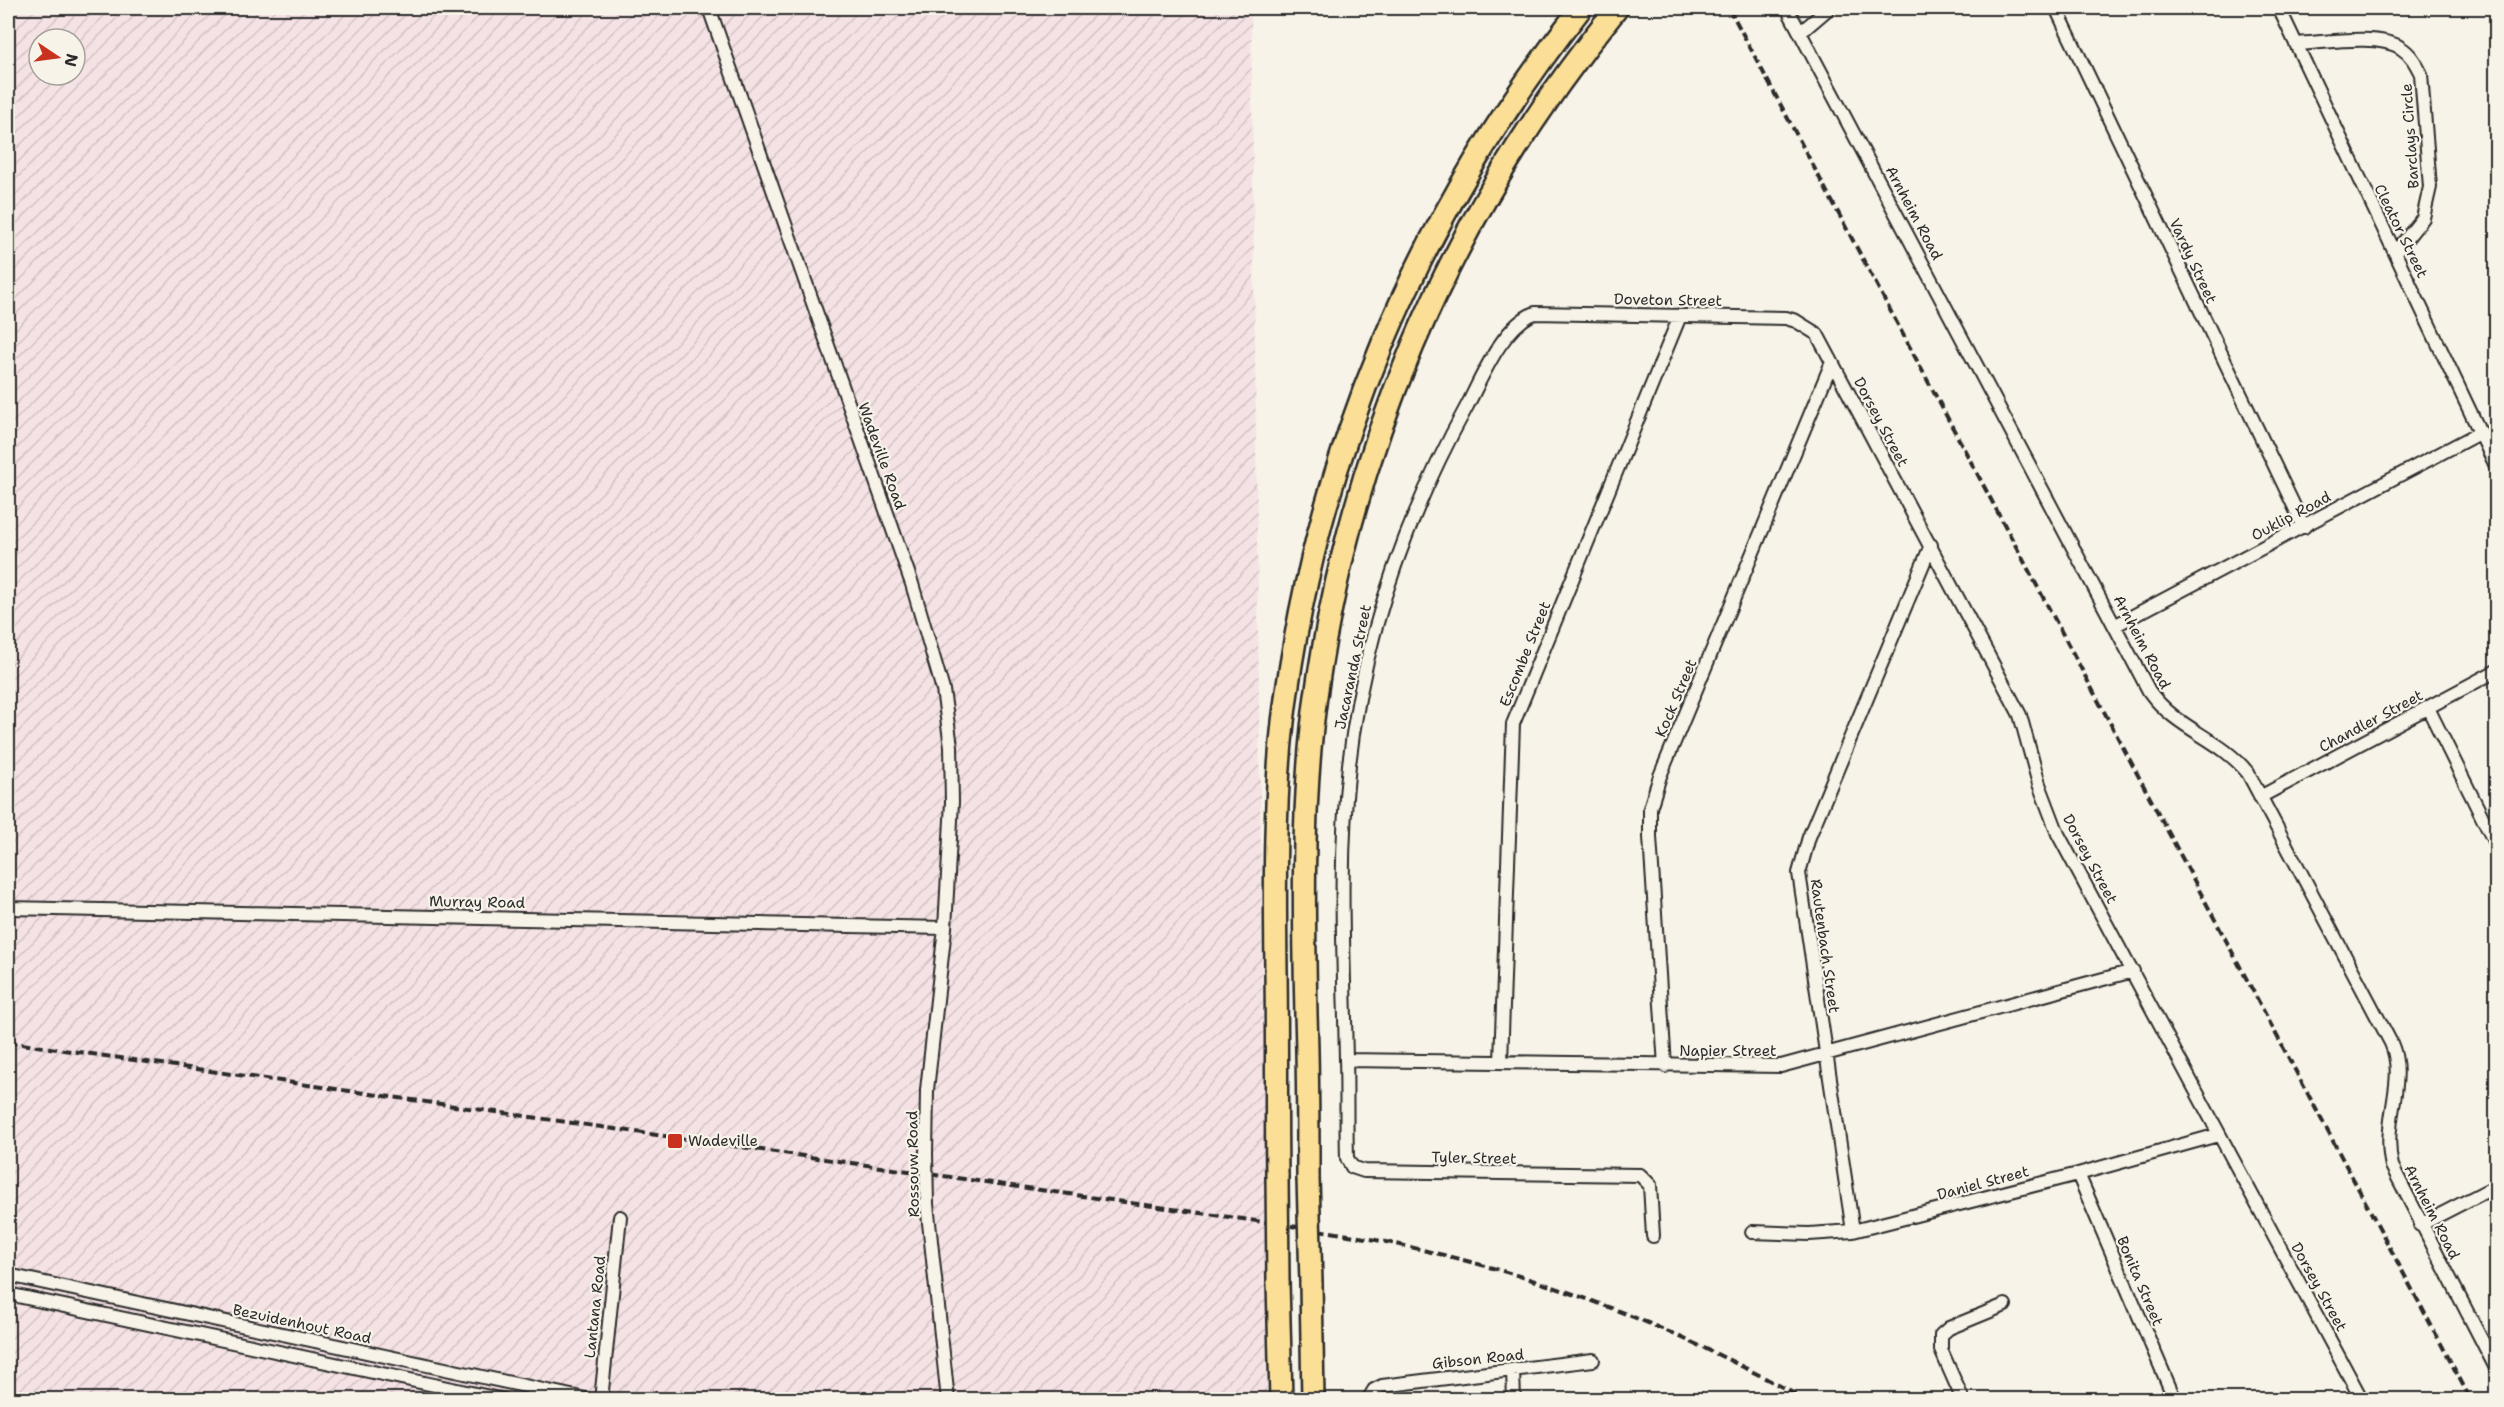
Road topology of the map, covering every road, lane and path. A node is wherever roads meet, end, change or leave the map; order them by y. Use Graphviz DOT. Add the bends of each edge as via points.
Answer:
graph roads {
  1 [pos="709,8"];
  2 [pos="1581,8"];
  3 [pos="1617,8"];
  4 [pos="1787,8"];
  5 [pos="1829,8"];
  6 [pos="2056,8"];
  7 [pos="2279,8"];
  8 [pos="1801,32"];
  9 [pos="2296,44"];
  10 [pos="2395,253"];
  11 [pos="1526,316"];
  12 [pos="1680,316"];
  13 [pos="1808,327"];
  14 [pos="1832,362"];
  15 [pos="2481,432"];
  16 [pos="2496,466"];
  17 [pos="2304,527"];
  18 [pos="1930,545"];
  19 [pos="2116,625"];
  20 [pos="2496,671"];
  21 [pos="2428,708"];
  22 [pos="2260,797"];
  23 [pos="2496,845"];
  24 [pos="8,908"];
  25 [pos="945,928"];
  26 [pos="2133,971"];
  27 [pos="1826,1055"];
  28 [pos="1346,1060"];
  29 [pos="1501,1062"];
  30 [pos="1665,1066"];
  31 [pos="2218,1135"];
  32 [pos="2078,1174"];
  33 [pos="2496,1186"];
  34 [pos="620,1217"];
  35 [pos="2420,1225"];
  36 [pos="1853,1231"];
  37 [pos="1752,1232"];
  38 [pos="1653,1236"];
  39 [pos="8,1275"];
  40 [pos="76,1290"];
  41 [pos="8,1294"];
  42 [pos="2005,1305"];
  43 [pos="73,1308"];
  44 [pos="224,1323"];
  45 [pos="221,1339"];
  46 [pos="1593,1360"];
  47 [pos="2496,1368"];
  48 [pos="1513,1371"];
  49 [pos="473,1376"];
  50 [pos="470,1392"];
  51 [pos="1369,1397"];
  52 [pos="504,1400"];
  53 [pos="590,1400"];
  54 [pos="601,1400"];
  55 [pos="948,1400"];
  56 [pos="1281,1400"];
  57 [pos="1313,1400"];
  58 [pos="1514,1400"];
  59 [pos="1963,1400"];
  60 [pos="2175,1400"];
  61 [pos="2362,1400"];
  1 -- 25 [label="street, Wadeville Road" via="912,584 943,690 951,746"];
  2 -- 56 [label="highway, bridge" via="1513,98 1425,248 1362,393 1315,540 1285,711 1277,803"];
  3 -- 57 [label="highway, bridge" via="1539,113 1452,259 1391,398 1365,472 1325,637 1312,729 1303,892"];
  4 -- 8 [label="street, Arnheim Road"];
  5 -- 8 [label="street"];
  6 -- 17 [label="street, Vardy Street"];
  7 -- 9 [label="street, Cleator Street"];
  8 -- 19 [label="street, Arnheim Road"];
  9 -- 10 [label="street, Cleator Street"];
  9 -- 10 [label="street, Barclays Circle" via="2383,41 2403,49 2421,74 2430,187 2423,218"];
  10 -- 15 [label="street, Cleator Street"];
  11 -- 12 [label="street, Doveton Street"];
  11 -- 28 [label="street, Jacaranda Street" via="1504,340 1437,460 1397,559 1368,660 1349,763 1345,816 1342,892"];
  12 -- 13 [label="street, Doveton Street" via="1786,318"];
  12 -- 29 [label="street, Escombe Street" via="1514,724"];
  13 -- 14 [label="street, Dorsey Street" via="1822,342"];
  14 -- 18 [label="street, Dorsey Street"];
  14 -- 30 [label="street, Kock Street" via="1650,808"];
  15 -- 16 [label="street, Cleator Street"];
  15 -- 17 [label="street, Ouklip Road"];
  17 -- 19 [label="street, Ouklip Road"];
  18 -- 26 [label="street, Dorsey Street" via="2019,715 2058,834"];
  18 -- 27 [label="street, Rautenbach Street" via="1801,864 1799,881"];
  19 -- 22 [label="street, Arnheim Road" via="2157,703 2240,763"];
  20 -- 21 [label="street, Chandler Street"];
  21 -- 22 [label="street, Chandler Street"];
  21 -- 23 [label="street"];
  22 -- 35 [label="street, Arnheim Road" via="2395,1053 2397,1077 2388,1129 2389,1154"];
  24 -- 25 [label="street, Murray Road"];
  25 -- 55 [label="street, Rossouw Road, bridge" via="927,1090 926,1154 927,1204"];
  26 -- 27 [label="street, Napier Street"];
  26 -- 31 [label="street, Dorsey Street"];
  27 -- 30 [label="street, Napier Street" via="1770,1067"];
  27 -- 36 [label="street, Rautenbach Street"];
  28 -- 29 [label="street, Napier Street"];
  28 -- 38 [label="street, Tyler Street" via="1347,1158 1357,1170 1640,1175 1650,1185"];
  29 -- 30 [label="street, Napier Street"];
  31 -- 32 [label="street, Daniel Street"];
  31 -- 61 [label="street, Dorsey Street"];
  32 -- 36 [label="street, Daniel Street"];
  32 -- 60 [label="street, Bonita Street"];
  33 -- 35 [label="street"];
  34 -- 54 [label="street, Lantana Road"];
  35 -- 47 [label="street, Arnheim Road"];
  36 -- 37 [label="street, Daniel Street"];
  39 -- 40 [label="street, Bezuidenhout Road"];
  40 -- 43 [label="street"];
  40 -- 44 [label="street, Bezuidenhout Road"];
  41 -- 43 [label="street"];
  42 -- 59 [label="street" via="1948,1328 1941,1335 1941,1350"];
  43 -- 45 [label="street"];
  44 -- 45 [label="street"];
  44 -- 49 [label="street, Bezuidenhout Road"];
  45 -- 50 [label="street"];
  46 -- 48 [label="street, Gibson Road"];
  48 -- 51 [label="street, Gibson Road" via="1382,1386"];
  48 -- 58 [label="street"];
  49 -- 50 [label="street"];
  49 -- 53 [label="street, Bezuidenhout Road"];
  50 -- 52 [label="street"];
}
